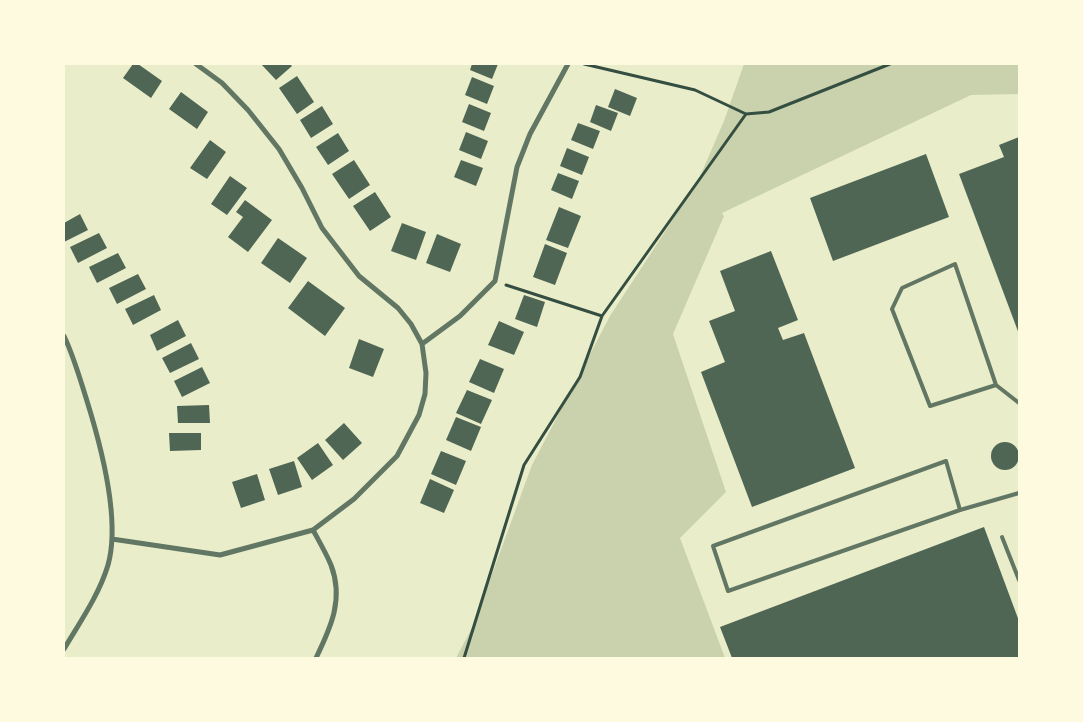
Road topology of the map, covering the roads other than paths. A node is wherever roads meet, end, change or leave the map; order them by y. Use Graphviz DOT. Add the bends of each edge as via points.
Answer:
graph roads {
  1 [pos="196,64"];
  2 [pos="568,64"];
  3 [pos="64,336"];
  4 [pos="422,344"];
  5 [pos="996,386"];
  6 [pos="1019,403"];
  7 [pos="1019,493"];
  8 [pos="960,510"];
  9 [pos="313,530"];
  10 [pos="1002,537"];
  11 [pos="112,539"];
  12 [pos="1019,580"];
  13 [pos="64,649"];
  14 [pos="316,658"];
  1 -- 4 [label="street" via="222,83 267,133 302,188 322,228 359,276 398,308"];
  2 -- 4 [label="street" via="530,134 517,167 496,281 460,316"];
  3 -- 11 [label="street" via="97,431 111,504"];
  4 -- 9 [label="street" via="425,394 419,415 397,456 354,499"];
  5 -- 5 [label="lane" via="930,406 892,309 902,288 956,264"];
  5 -- 6 [label="lane"];
  7 -- 8 [label="lane"];
  8 -- 8 [label="lane" via="728,591 713,546 946,461"];
  9 -- 11 [label="street" via="220,555"];
  9 -- 14 [label="street" via="336,584 336,604 329,631"];
  10 -- 12 [label="lane"];
  11 -- 13 [label="street" via="108,564 97,591"];
}
